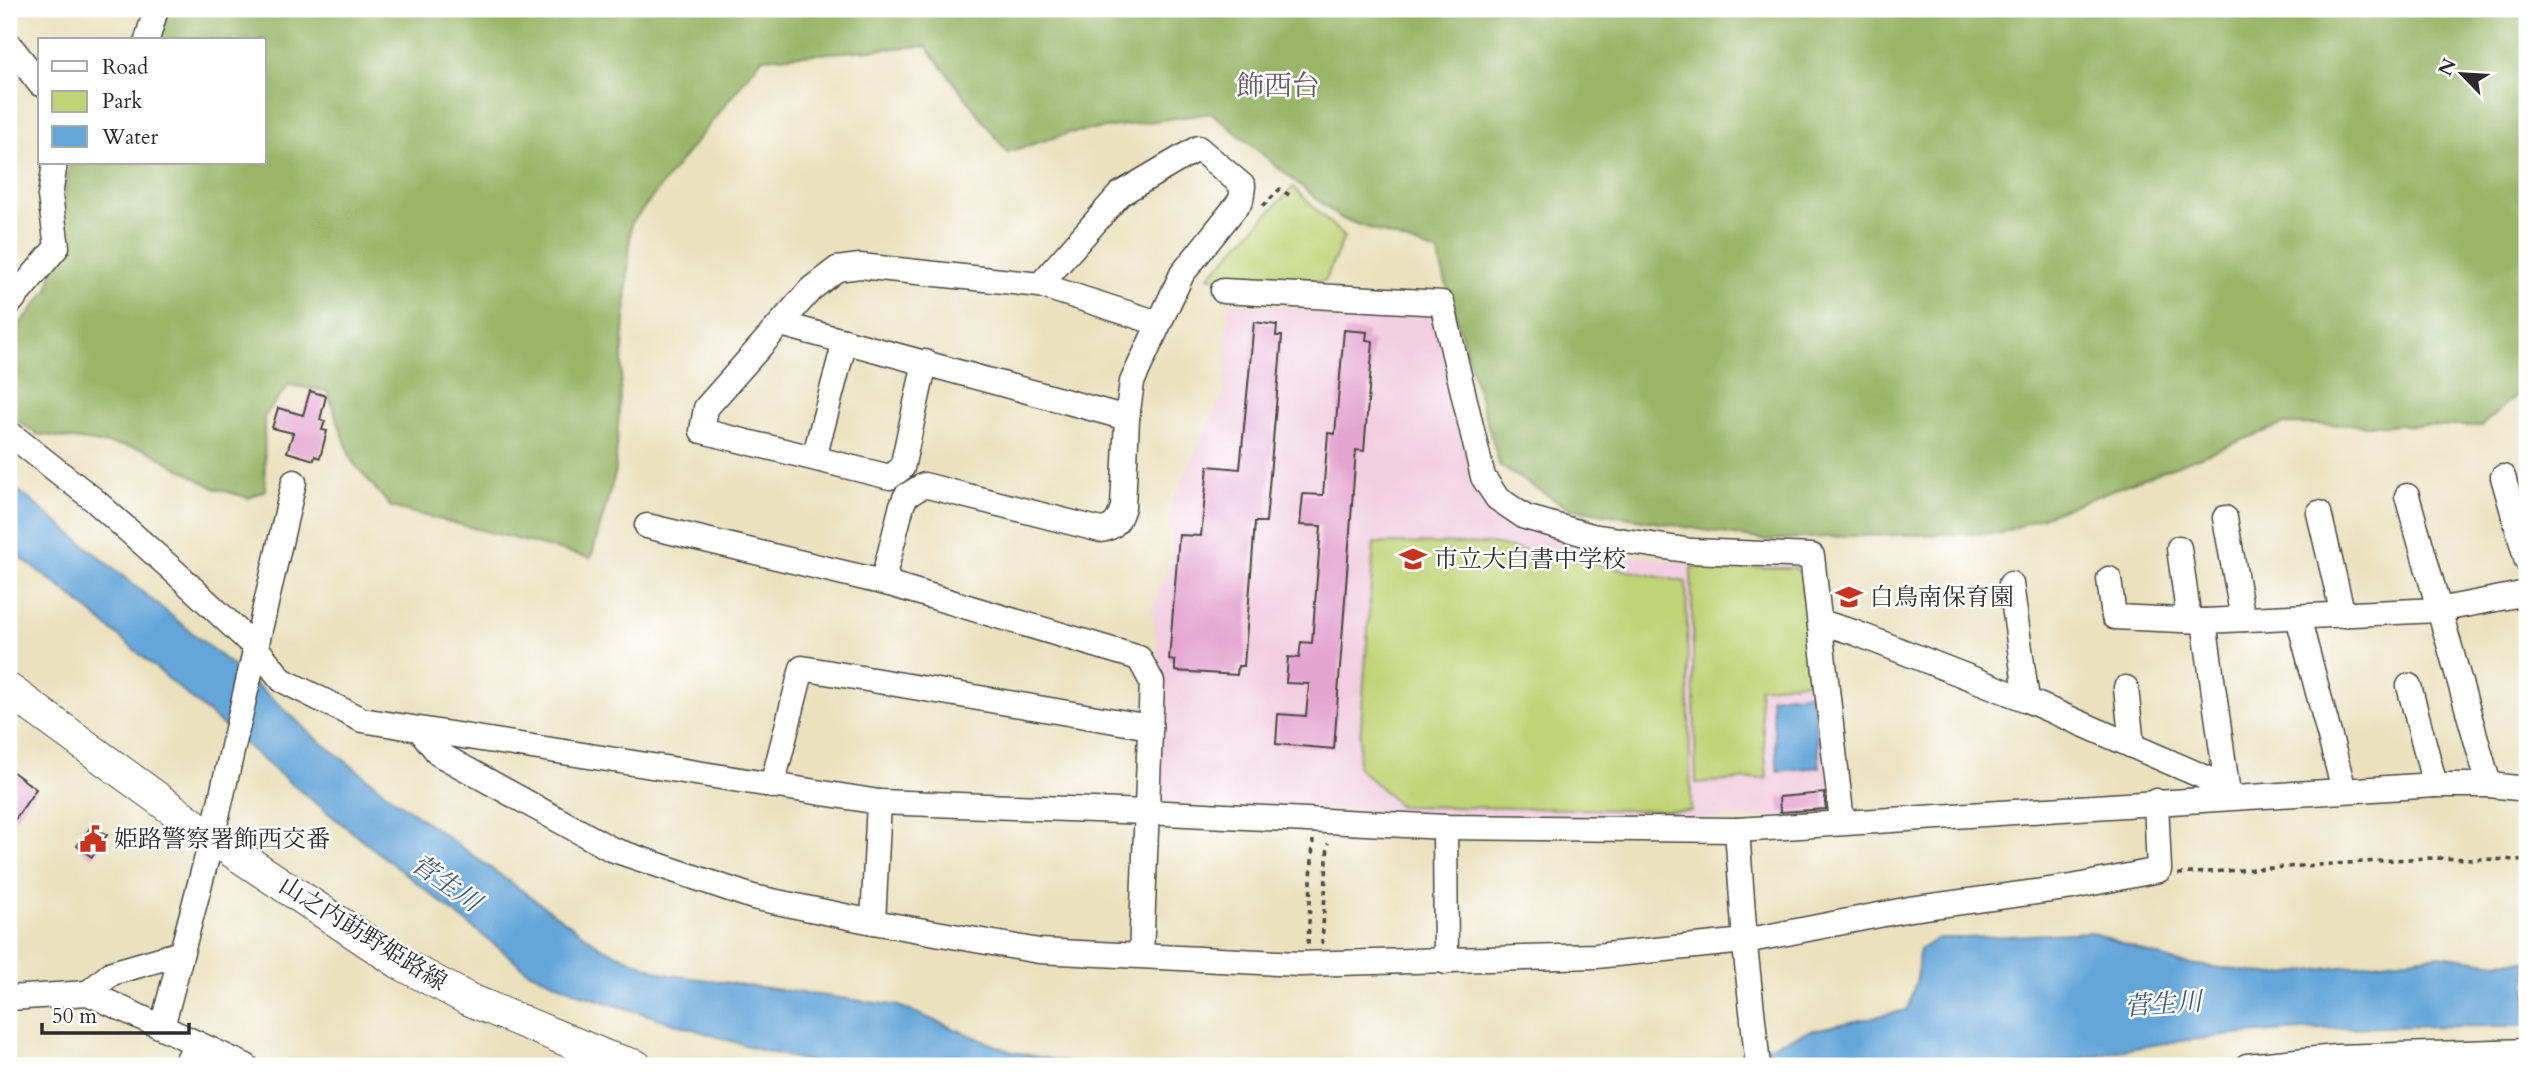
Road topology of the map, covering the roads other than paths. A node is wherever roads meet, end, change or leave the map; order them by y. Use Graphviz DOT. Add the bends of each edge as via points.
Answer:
graph roads {
  1 [pos="156,9"];
  2 [pos="148,38"];
  3 [pos="9,44"];
  4 [pos="38,81"];
  5 [pos="55,164"];
  6 [pos="1040,285"];
  7 [pos="1223,291"];
  8 [pos="9,304"];
  9 [pos="1158,323"];
  10 [pos="781,324"];
  11 [pos="845,341"];
  12 [pos="925,362"];
  13 [pos="1127,418"];
  14 [pos="9,433"];
  15 [pos="814,458"];
  16 [pos="2502,477"];
  17 [pos="294,482"];
  18 [pos="2407,496"];
  19 [pos="2319,513"];
  20 [pos="2225,518"];
  21 [pos="648,526"];
  22 [pos="2179,548"];
  23 [pos="2527,561"];
  24 [pos="2109,579"];
  25 [pos="890,584"];
  26 [pos="2011,584"];
  27 [pos="2527,593"];
  28 [pos="2438,610"];
  29 [pos="2343,615"];
  30 [pos="2298,617"];
  31 [pos="2243,619"];
  32 [pos="2196,621"];
  33 [pos="1820,622"];
  34 [pos="254,657"];
  35 [pos="2409,686"];
  36 [pos="2126,688"];
  37 [pos="9,690"];
  38 [pos="2028,700"];
  39 [pos="1150,727"];
  40 [pos="420,730"];
  41 [pos="2132,746"];
  42 [pos="2435,785"];
  43 [pos="2489,785"];
  44 [pos="772,786"];
  45 [pos="2527,789"];
  46 [pos="2344,790"];
  47 [pos="2228,792"];
  48 [pos="878,802"];
  49 [pos="2157,802"];
  50 [pos="1146,812"];
  51 [pos="1842,822"];
  52 [pos="1444,827"];
  53 [pos="1737,830"];
  54 [pos="213,831"];
  55 [pos="873,922"];
  56 [pos="1745,948"];
  57 [pos="181,953"];
  58 [pos="1141,955"];
  59 [pos="1447,961"];
  60 [pos="88,993"];
  61 [pos="9,998"];
  62 [pos="162,1027"];
  63 [pos="196,1043"];
  64 [pos="2527,1051"];
  65 [pos="185,1066"];
  66 [pos="246,1066"];
  67 [pos="636,1066"];
  68 [pos="1758,1066"];
  69 [pos="2247,1066"];
  1 -- 2 [label="street"];
  3 -- 4 [label="street"];
  5 -- 8 [label="street" via="50,196 57,247"];
  6 -- 9 [label="street"];
  6 -- 9 [label="street" via="1120,194 1198,148 1243,186 1241,200 1182,274"];
  6 -- 10 [label="street" via="860,266 837,269 811,289"];
  7 -- 33 [label="street" via="1442,303 1483,477 1497,498 1525,517 1592,536 1692,551 1812,556"];
  9 -- 13 [label="street" via="1132,382"];
  10 -- 11 [label="street"];
  10 -- 15 [label="street" via="706,408 702,431"];
  11 -- 12 [label="street"];
  11 -- 15 [label="street"];
  12 -- 13 [label="street"];
  12 -- 15 [label="street" via="902,468 890,477"];
  13 -- 25 [label="street" via="1123,506 1120,519 1111,528 1101,530 924,485 906,496 902,505 885,572"];
  14 -- 34 [label="street" via="93,499"];
  16 -- 23 [label="street"];
  17 -- 34 [label="street"];
  18 -- 28 [label="street"];
  19 -- 29 [label="street"];
  20 -- 31 [label="street"];
  21 -- 25 [label="street"];
  22 -- 32 [label="street"];
  24 -- 32 [label="street" via="2114,617"];
  25 -- 39 [label="street" via="1139,658 1152,682"];
  26 -- 38 [label="street"];
  27 -- 28 [label="street"];
  28 -- 29 [label="street"];
  28 -- 43 [label="street"];
  29 -- 30 [label="street"];
  30 -- 31 [label="street"];
  30 -- 46 [label="street"];
  31 -- 32 [label="street"];
  32 -- 47 [label="street"];
  33 -- 38 [label="street"];
  33 -- 51 [label="street"];
  34 -- 40 [label="street" via="282,680 362,720"];
  34 -- 54 [label="street"];
  35 -- 42 [label="street"];
  36 -- 41 [label="street"];
  37 -- 54 [label="main road, 山之内莇野姫路線"];
  38 -- 41 [label="street"];
  39 -- 44 [label="street" via="802,668"];
  39 -- 50 [label="street"];
  40 -- 44 [label="street"];
  40 -- 55 [label="street" via="439,754 611,849 753,897"];
  41 -- 47 [label="street"];
  42 -- 43 [label="street"];
  42 -- 46 [label="street"];
  43 -- 45 [label="street"];
  44 -- 48 [label="street"];
  46 -- 47 [label="street"];
  47 -- 49 [label="street"];
  48 -- 50 [label="street"];
  48 -- 55 [label="street"];
  49 -- 51 [label="street"];
  49 -- 56 [label="street" via="2159,870 1910,909"];
  50 -- 52 [label="street"];
  50 -- 58 [label="street"];
  51 -- 53 [label="street"];
  52 -- 53 [label="street"];
  52 -- 59 [label="street"];
  53 -- 56 [label="street"];
  54 -- 57 [label="street"];
  54 -- 67 [label="main road, 山之内莇野姫路線" via="401,963 468,999"];
  55 -- 58 [label="street" via="1039,951"];
  56 -- 59 [label="street"];
  56 -- 68 [label="street"];
  57 -- 60 [label="street" via="112,973"];
  57 -- 62 [label="street"];
  58 -- 59 [label="street" via="1314,963"];
  60 -- 61 [label="street"];
  60 -- 62 [label="street"];
  62 -- 63 [label="street"];
  63 -- 65 [label="street"];
  63 -- 66 [label="street"];
  64 -- 69 [label="street" via="2336,1056"];
}
